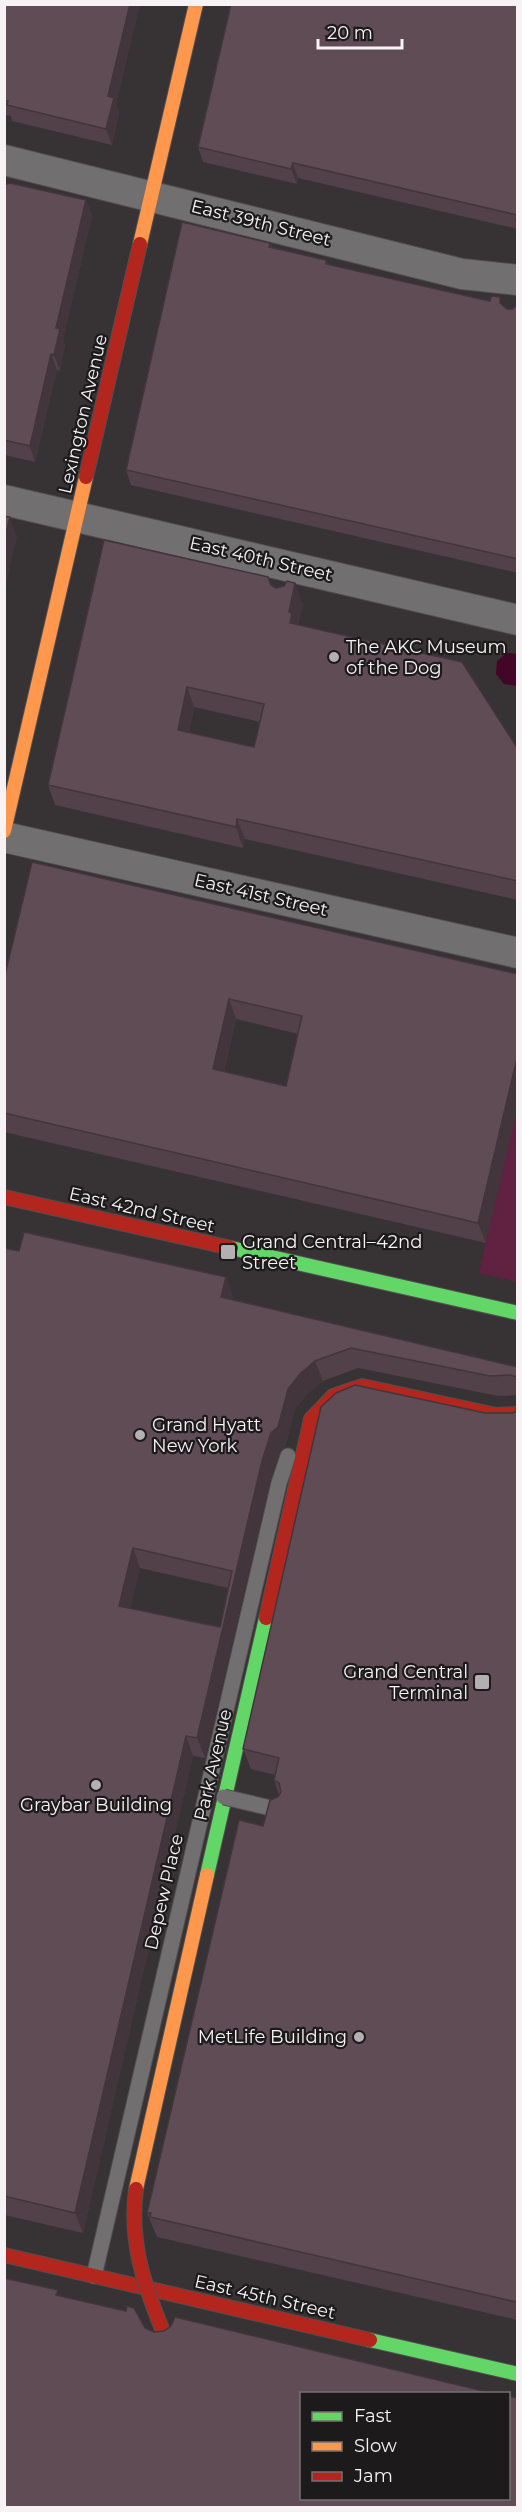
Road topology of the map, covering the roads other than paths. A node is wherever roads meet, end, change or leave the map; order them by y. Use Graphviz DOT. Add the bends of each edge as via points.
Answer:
graph roads {
  1 [pos="196,4"];
  2 [pos="4,160"];
  3 [pos="152,196"];
  4 [pos="518,280"];
  5 [pos="4,500"];
  6 [pos="78,516"];
  7 [pos="518,620"];
  8 [pos="4,831"];
  9 [pos="4,837"];
  10 [pos="518,953"];
  11 [pos="4,1197"];
  12 [pos="518,1313"];
  13 [pos="518,1414"];
  14 [pos="311,1419"];
  15 [pos="224,1797"];
  16 [pos="279,1810"];
  17 [pos="4,2255"];
  18 [pos="94,2276"];
  19 [pos="164,2334"];
  20 [pos="518,2374"];
  1 -- 3 [label="main road, Lexington Avenue"];
  2 -- 3 [label="street, East 39th Street"];
  3 -- 4 [label="street, East 39th Street" via="462,274"];
  3 -- 6 [label="main road, Lexington Avenue"];
  5 -- 6 [label="street, East 40th Street"];
  6 -- 7 [label="street, East 40th Street" via="290,576"];
  6 -- 8 [label="main road, Lexington Avenue"];
  9 -- 10 [label="street, East 41st Street"];
  11 -- 12 [label="main road, East 42nd Street"];
  13 -- 14 [label="main road" via="496,1415 362,1386 330,1398"];
  14 -- 15 [label="main road, Park Avenue"];
  14 -- 18 [label="lane, Depew Place" via="296,1434 279,1483"];
  15 -- 16 [label="lane, bridge"];
  15 -- 19 [label="main road, Park Avenue, bridge" via="131,2215 137,2261"];
  17 -- 18 [label="main road, East 45th Street"];
  18 -- 20 [label="main road, East 45th Street"];
}
